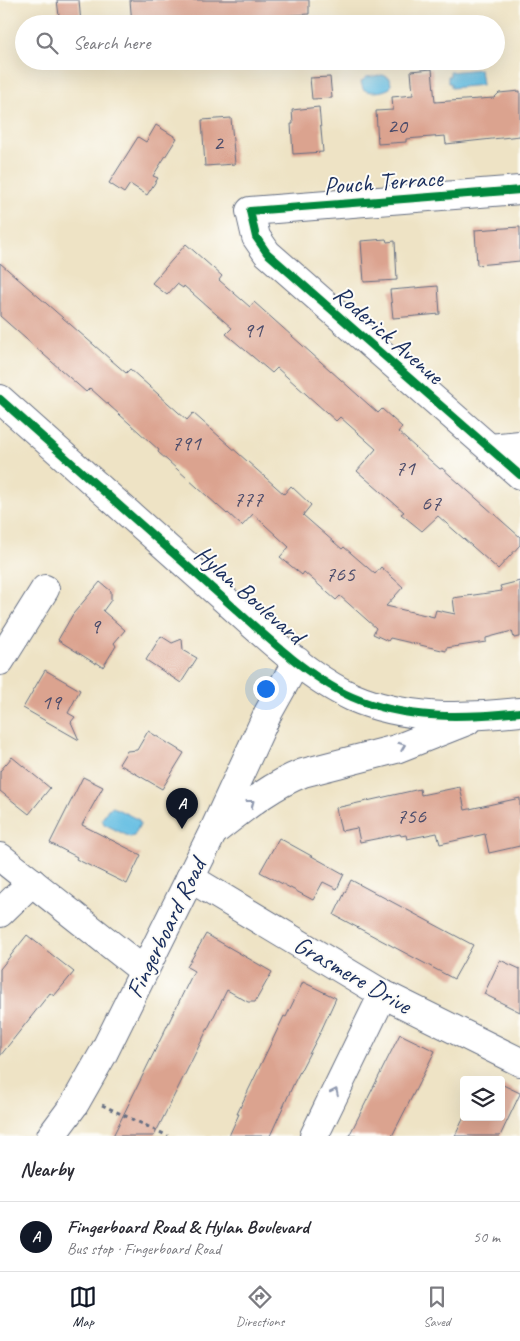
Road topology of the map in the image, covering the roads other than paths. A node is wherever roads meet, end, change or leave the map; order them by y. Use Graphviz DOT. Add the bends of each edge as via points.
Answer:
graph roads {
  1 [pos="520,190"];
  2 [pos="250,211"];
  3 [pos="0,399"];
  4 [pos="520,445"];
  5 [pos="490,448"];
  6 [pos="520,475"];
  7 [pos="45,589"];
  8 [pos="0,661"];
  9 [pos="296,661"];
  10 [pos="520,712"];
  11 [pos="480,716"];
  12 [pos="213,832"];
  13 [pos="0,856"];
  14 [pos="190,878"];
  15 [pos="32,882"];
  16 [pos="0,913"];
  17 [pos="144,971"];
  18 [pos="383,994"];
  19 [pos="520,1062"];
  20 [pos="51,1136"];
  21 [pos="314,1136"];
  1 -- 2 [label="street, Pouch Terrace"];
  2 -- 5 [label="street, Roderick Avenue" via="256,237 267,253"];
  3 -- 9 [label="street, Hylan Boulevard"];
  4 -- 5 [label="street"];
  5 -- 6 [label="street, Roderick Avenue"];
  7 -- 8 [label="street"];
  9 -- 11 [label="street, Hylan Boulevard" via="315,676 352,696 386,708 424,714"];
  9 -- 12 [label="street, Fingerboard Road"];
  10 -- 11 [label="street, Hylan Boulevard"];
  12 -- 11 [label="street, one-way" via="290,778 396,749"];
  12 -- 14 [label="street, Fingerboard Road"];
  13 -- 15 [label="street"];
  14 -- 17 [label="street, Fingerboard Road"];
  14 -- 18 [label="street, Grasmere Drive"];
  15 -- 16 [label="street"];
  15 -- 17 [label="street"];
  17 -- 20 [label="street, Fingerboard Road" via="84,1088"];
  18 -- 19 [label="street, Grasmere Drive"];
  21 -- 18 [label="street, one-way"];
}
